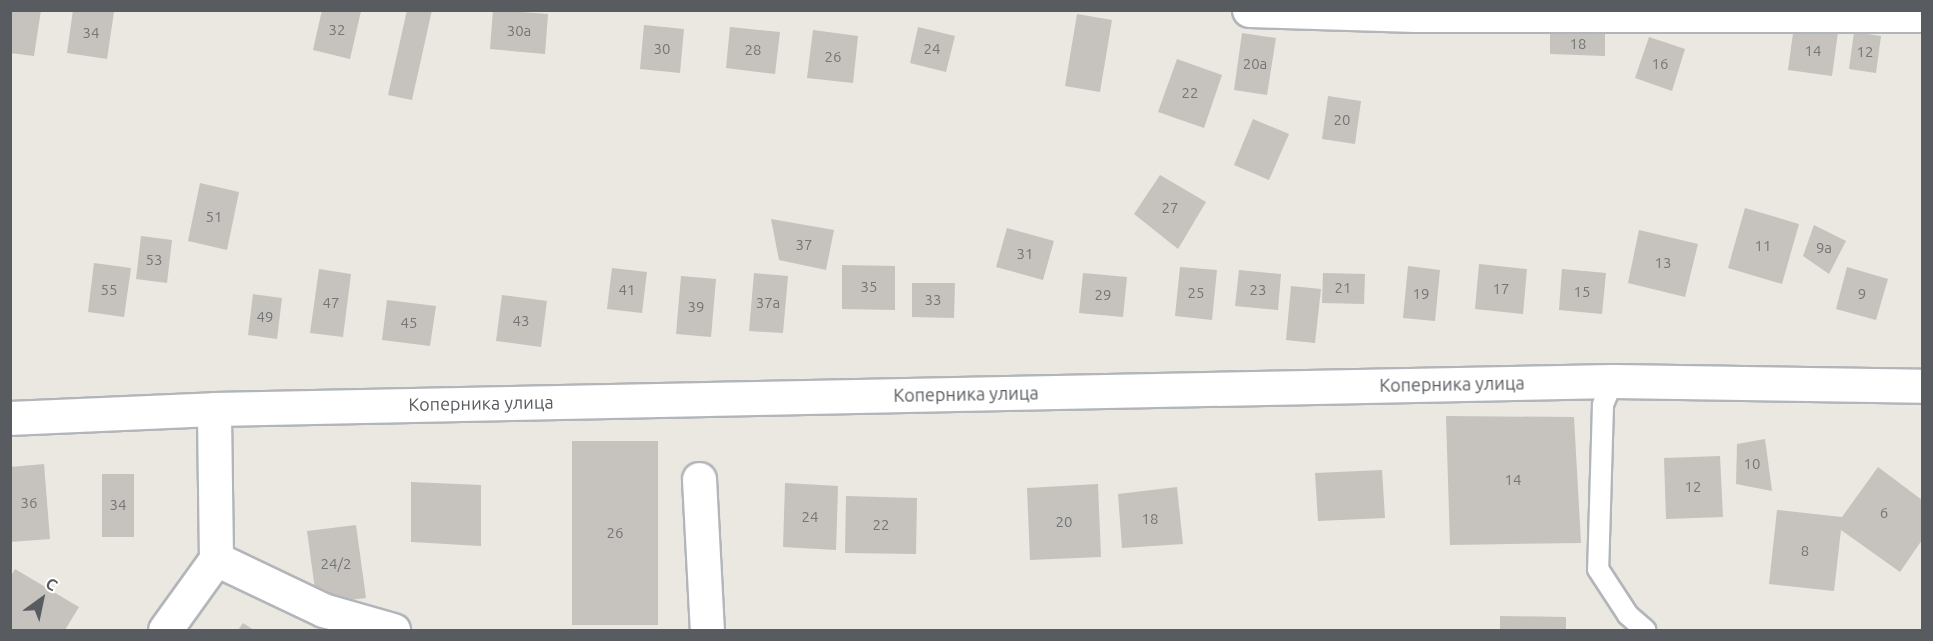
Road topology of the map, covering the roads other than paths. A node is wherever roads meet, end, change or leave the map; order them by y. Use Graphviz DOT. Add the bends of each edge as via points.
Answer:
graph roads {
  1 [pos="1249,10"];
  2 [pos="1923,15"];
  3 [pos="1613,381"];
  4 [pos="1923,386"];
  5 [pos="214,409"];
  6 [pos="10,418"];
  7 [pos="699,479"];
  8 [pos="216,559"];
  9 [pos="165,630"];
  10 [pos="393,630"];
  11 [pos="706,630"];
  12 [pos="1645,630"];
  1 -- 2 [label="street" via="1416,15"];
  3 -- 4 [label="street, Коперника улица"];
  3 -- 5 [label="street, Коперника улица"];
  3 -- 12 [label="lane" via="1603,405 1598,569 1628,615"];
  5 -- 6 [label="street, Коперника улица"];
  5 -- 8 [label="street"];
  7 -- 11 [label="street"];
  8 -- 9 [label="street"];
  8 -- 10 [label="street" via="323,610"];
}
